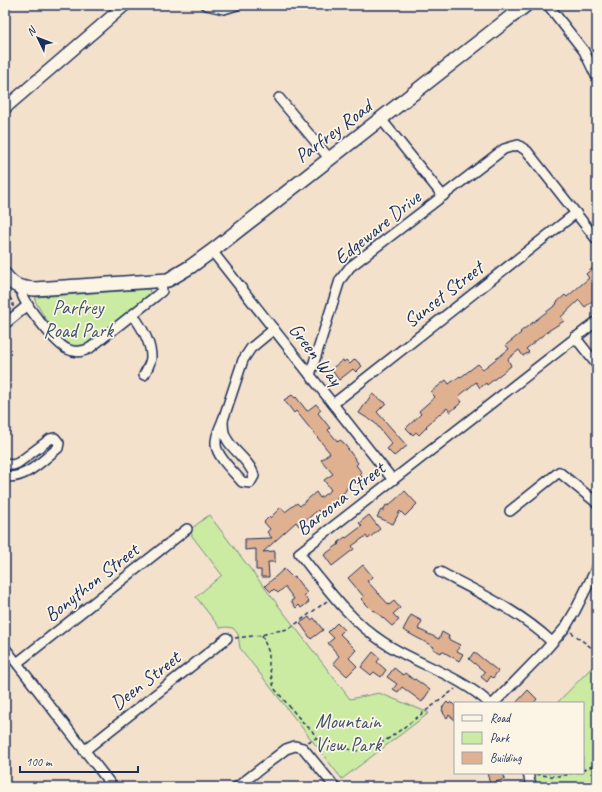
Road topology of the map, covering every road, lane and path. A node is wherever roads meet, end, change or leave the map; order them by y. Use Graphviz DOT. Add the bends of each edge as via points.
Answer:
graph roads {
  1 [pos="125,5"];
  2 [pos="206,5"];
  3 [pos="238,5"];
  4 [pos="526,5"];
  5 [pos="548,5"];
  6 [pos="597,78"];
  7 [pos="279,98"];
  8 [pos="5,108"];
  9 [pos="381,119"];
  10 [pos="329,158"];
  11 [pos="442,196"];
  12 [pos="576,213"];
  13 [pos="597,240"];
  14 [pos="212,251"];
  15 [pos="5,275"];
  16 [pos="161,280"];
  17 [pos="21,288"];
  18 [pos="5,292"];
  19 [pos="28,305"];
  20 [pos="13,310"];
  21 [pos="133,315"];
  22 [pos="597,321"];
  23 [pos="5,324"];
  24 [pos="274,329"];
  25 [pos="575,337"];
  26 [pos="597,365"];
  27 [pos="144,375"];
  28 [pos="310,375"];
  29 [pos="332,404"];
  30 [pos="222,420"];
  31 [pos="5,464"];
  32 [pos="5,476"];
  33 [pos="393,480"];
  34 [pos="597,503"];
  35 [pos="510,511"];
  36 [pos="187,529"];
  37 [pos="597,567"];
  38 [pos="440,572"];
  39 [pos="334,596"];
  40 [pos="565,628"];
  41 [pos="262,635"];
  42 [pos="228,638"];
  43 [pos="552,642"];
  44 [pos="5,648"];
  45 [pos="597,652"];
  46 [pos="17,663"];
  47 [pos="461,684"];
  48 [pos="488,702"];
  49 [pos="495,702"];
  50 [pos="316,738"];
  51 [pos="299,747"];
  52 [pos="84,750"];
  53 [pos="597,764"];
  54 [pos="584,770"];
  55 [pos="528,774"];
  56 [pos="534,774"];
  57 [pos="570,774"];
  58 [pos="113,787"];
  59 [pos="237,787"];
  60 [pos="335,787"];
  61 [pos="531,787"];
  1 -- 8 [label="street"];
  2 -- 3 [label="street" via="224,9"];
  4 -- 9 [label="main road, Parfrey Road"];
  5 -- 6 [label="street" via="584,51"];
  7 -- 10 [label="street"];
  9 -- 10 [label="main road, Parfrey Road"];
  9 -- 11 [label="street"];
  10 -- 14 [label="main road, Parfrey Road"];
  11 -- 12 [label="street, Edgeware Drive" via="504,149 518,145 527,152"];
  11 -- 28 [label="street, Edgeware Drive" via="350,267 340,280"];
  12 -- 13 [label="street"];
  12 -- 29 [label="street, Sunset Street"];
  14 -- 16 [label="main road, Parfrey Road" via="176,276"];
  14 -- 24 [label="street, Green Way"];
  15 -- 17 [label="main road" via="9,281"];
  16 -- 17 [label="main road, Parfrey Road"];
  16 -- 21 [label="street" via="162,292"];
  17 -- 19 [label="street"];
  18 -- 20 [label="path" via="13,302"];
  19 -- 21 [label="street" via="59,343 75,351 90,348"];
  19 -- 23 [label="street"];
  21 -- 27 [label="street" via="142,328 150,348 151,358"];
  22 -- 25 [label="street, Baroona Street"];
  24 -- 28 [label="street, Green Way"];
  24 -- 30 [label="street" via="251,348 243,360"];
  25 -- 26 [label="street"];
  25 -- 33 [label="street, Baroona Street"];
  28 -- 29 [label="street, Green Way"];
  29 -- 33 [label="street, Green Way"];
  30 -- 30 [label="street" via="216,445 219,454 242,482 250,483 254,476 252,470 226,437"];
  31 -- 32 [label="street" via="18,463 50,439 55,438 60,443 58,448 21,476"];
  33 -- 39 [label="street, Baroona Street" via="299,553"];
  34 -- 35 [label="street" via="559,472"];
  36 -- 46 [label="street, Bonython Street"];
  37 -- 40 [label="street"];
  38 -- 43 [label="street" via="508,608"];
  39 -- 41 [label="path" via="290,628"];
  39 -- 47 [label="street, Baroona Street" via="361,625 383,642"];
  40 -- 43 [label="street"];
  40 -- 45 [label="path"];
  41 -- 42 [label="path"];
  41 -- 50 [label="path" via="269,652 274,688"];
  42 -- 52 [label="street, Deen Street"];
  43 -- 49 [label="street"];
  44 -- 46 [label="street"];
  46 -- 52 [label="street"];
  47 -- 48 [label="street, Baroona Street"];
  47 -- 50 [label="path" via="371,749 352,750"];
  50 -- 51 [label="path"];
  51 -- 59 [label="street" via="286,749"];
  51 -- 60 [label="street"];
  52 -- 58 [label="street"];
  53 -- 54 [label="path"];
  55 -- 61 [label="street"];
  56 -- 57 [label="path" via="550,777"];
}
